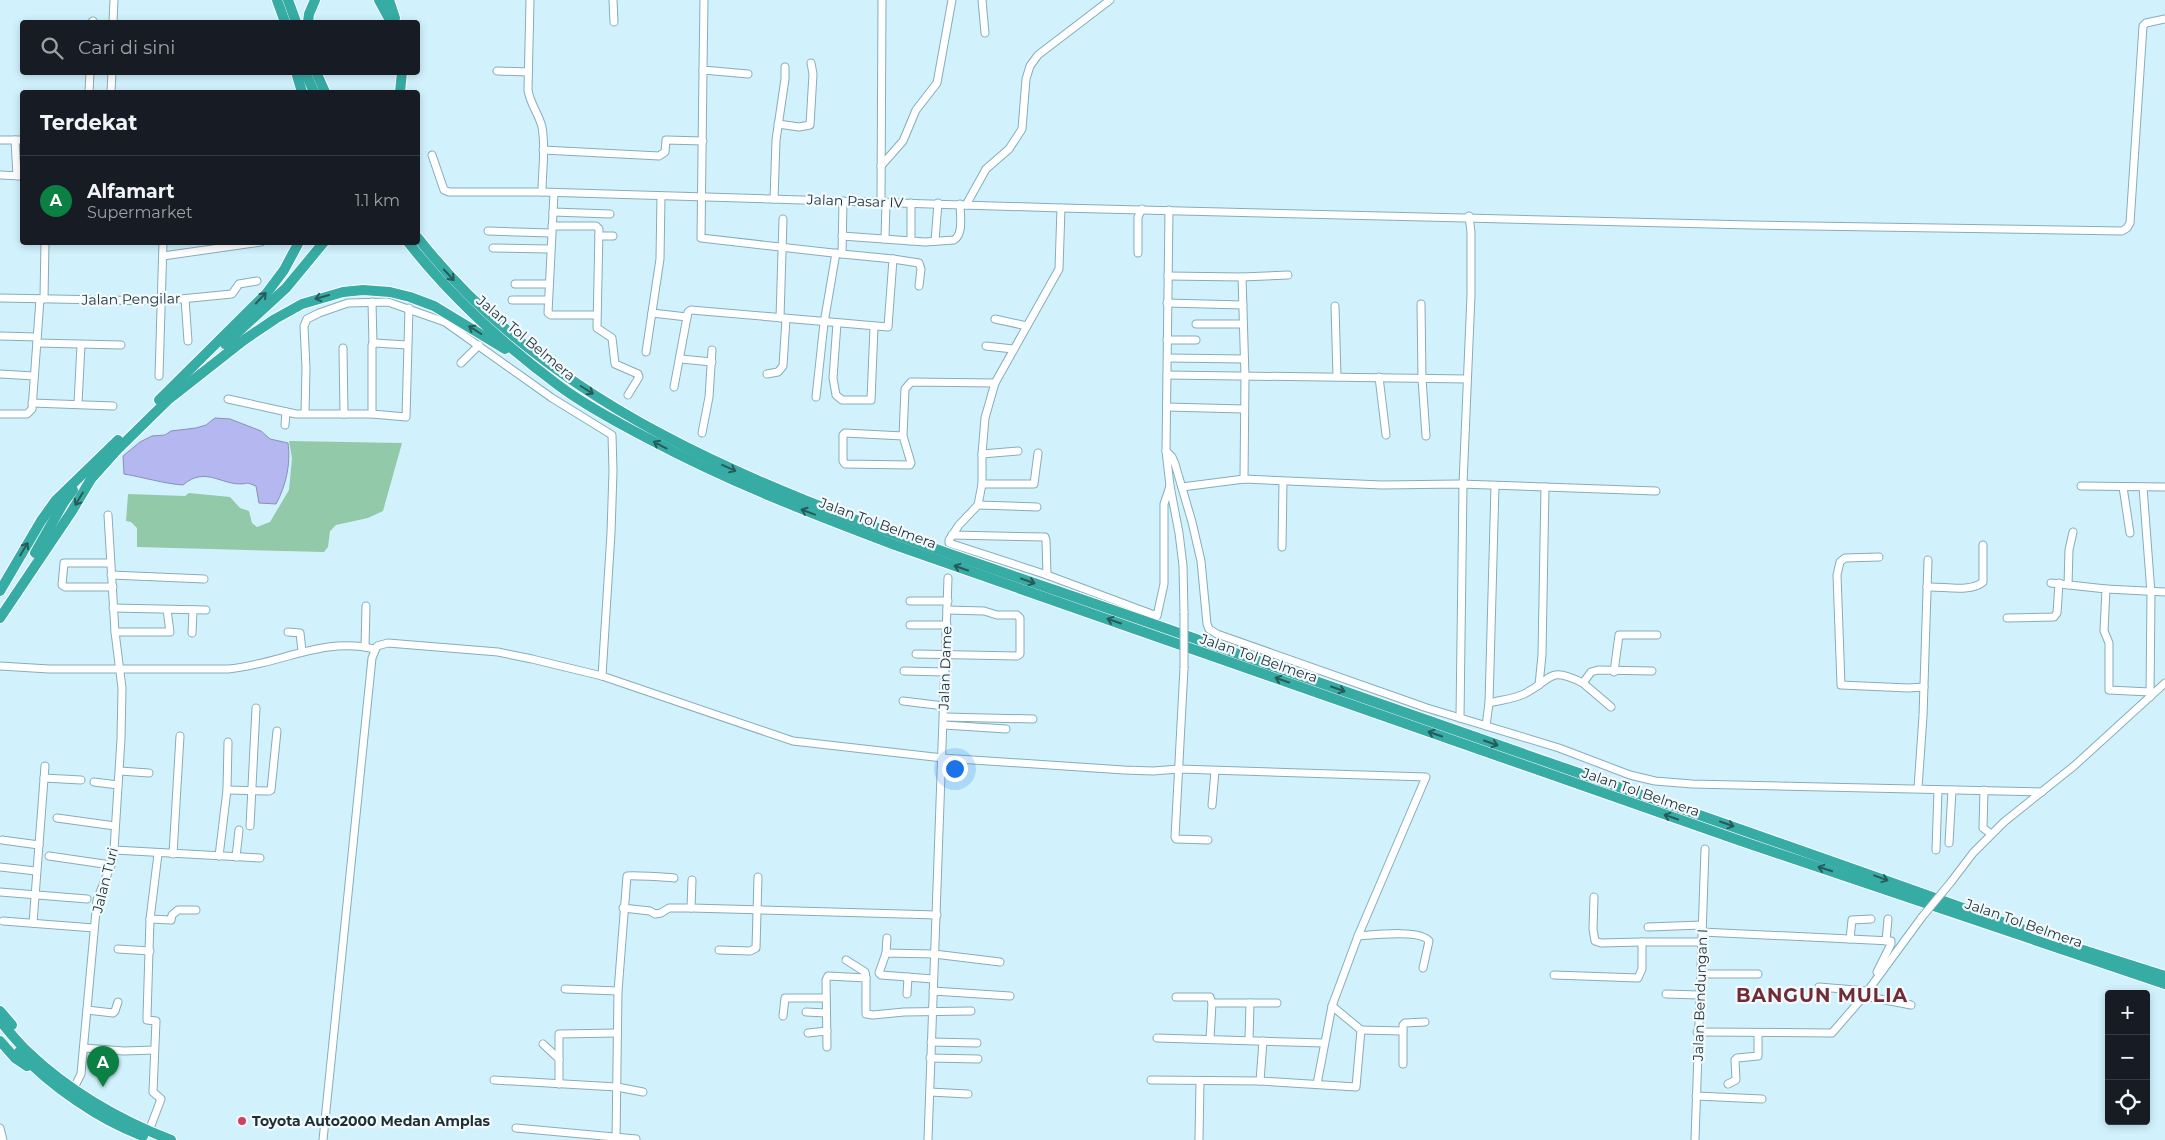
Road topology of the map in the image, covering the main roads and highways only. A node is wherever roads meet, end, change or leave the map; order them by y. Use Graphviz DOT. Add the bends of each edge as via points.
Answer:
graph roads {
  1 [pos="276,0"];
  2 [pos="288,0"];
  3 [pos="315,0"];
  4 [pos="379,0"];
  5 [pos="389,0"];
  6 [pos="280,20"];
  7 [pos="284,20"];
  8 [pos="295,20"];
  9 [pos="308,20"];
  10 [pos="390,20"];
  11 [pos="395,20"];
  12 [pos="297,75"];
  13 [pos="306,75"];
  14 [pos="319,75"];
  15 [pos="397,75"];
  16 [pos="402,75"];
  17 [pos="301,90"];
  18 [pos="313,90"];
  19 [pos="324,90"];
  20 [pos="395,90"];
  21 [pos="400,90"];
  22 [pos="420,240"];
  23 [pos="297,245"];
  24 [pos="322,245"];
  25 [pos="327,245"];
  26 [pos="411,245"];
  27 [pos="559,386"];
  28 [pos="169,399"];
  29 [pos="152,406"];
  30 [pos="97,459"];
  31 [pos="0,592"];
  32 [pos="0,605"];
  33 [pos="0,618"];
  34 [pos="2104,961"];
  35 [pos="2116,964"];
  36 [pos="2165,976"];
  37 [pos="2165,984"];
  38 [pos="0,1011"];
  39 [pos="0,1021"];
  40 [pos="0,1031"];
  41 [pos="0,1041"];
  42 [pos="24,1053"];
  43 [pos="39,1067"];
  44 [pos="147,1137"];
  45 [pos="171,1140"];
  1 -- 6 [label="highway"];
  1 -- 7 [label="highway"];
  2 -- 8 [label="highway"];
  3 -- 9 [label="highway"];
  4 -- 10 [label="highway"];
  5 -- 11 [label="highway"];
  12 -- 17 [label="highway"];
  13 -- 18 [label="highway"];
  14 -- 19 [label="highway"];
  15 -- 20 [label="highway"];
  16 -- 21 [label="highway"];
  22 -- 34 [label="highway, Jalan Tol Belmera, one-way" via="454,280 501,325 575,383 663,435 750,478 907,539 1758,834"];
  29 -- 23 [label="highway, one-way" via="266,294"];
  24 -- 29 [label="highway" via="267,306"];
  25 -- 28 [label="highway" via="294,285"];
  26 -- 27 [label="highway, Jalan Tol Belmera" via="471,312"];
  27 -- 28 [label="highway, one-way" via="478,331 434,306 390,292 363,290 320,297 275,319"];
  34 -- 27 [label="highway, Jalan Tol Belmera, one-way" via="1741,841 886,542 776,500 696,464 619,424"];
  28 -- 33 [label="highway, one-way" via="91,479"];
  29 -- 30 [label="highway"];
  31 -- 30 [label="highway, one-way" via="50,507"];
  30 -- 32 [label="highway" via="64,502 44,539"];
  34 -- 35 [label="highway, Jalan Tol Belmera"];
  35 -- 36 [label="highway, Jalan Tol Belmera"];
  35 -- 37 [label="highway, Jalan Tol Belmera"];
  38 -- 43 [label="highway"];
  39 -- 42 [label="highway"];
  40 -- 42 [label="highway"];
  41 -- 43 [label="highway" via="22,1063"];
  42 -- 43 [label="highway"];
  43 -- 44 [label="highway" via="136,1126"];
  43 -- 44 [label="highway" via="92,1110"];
  44 -- 45 [label="highway"];
}
